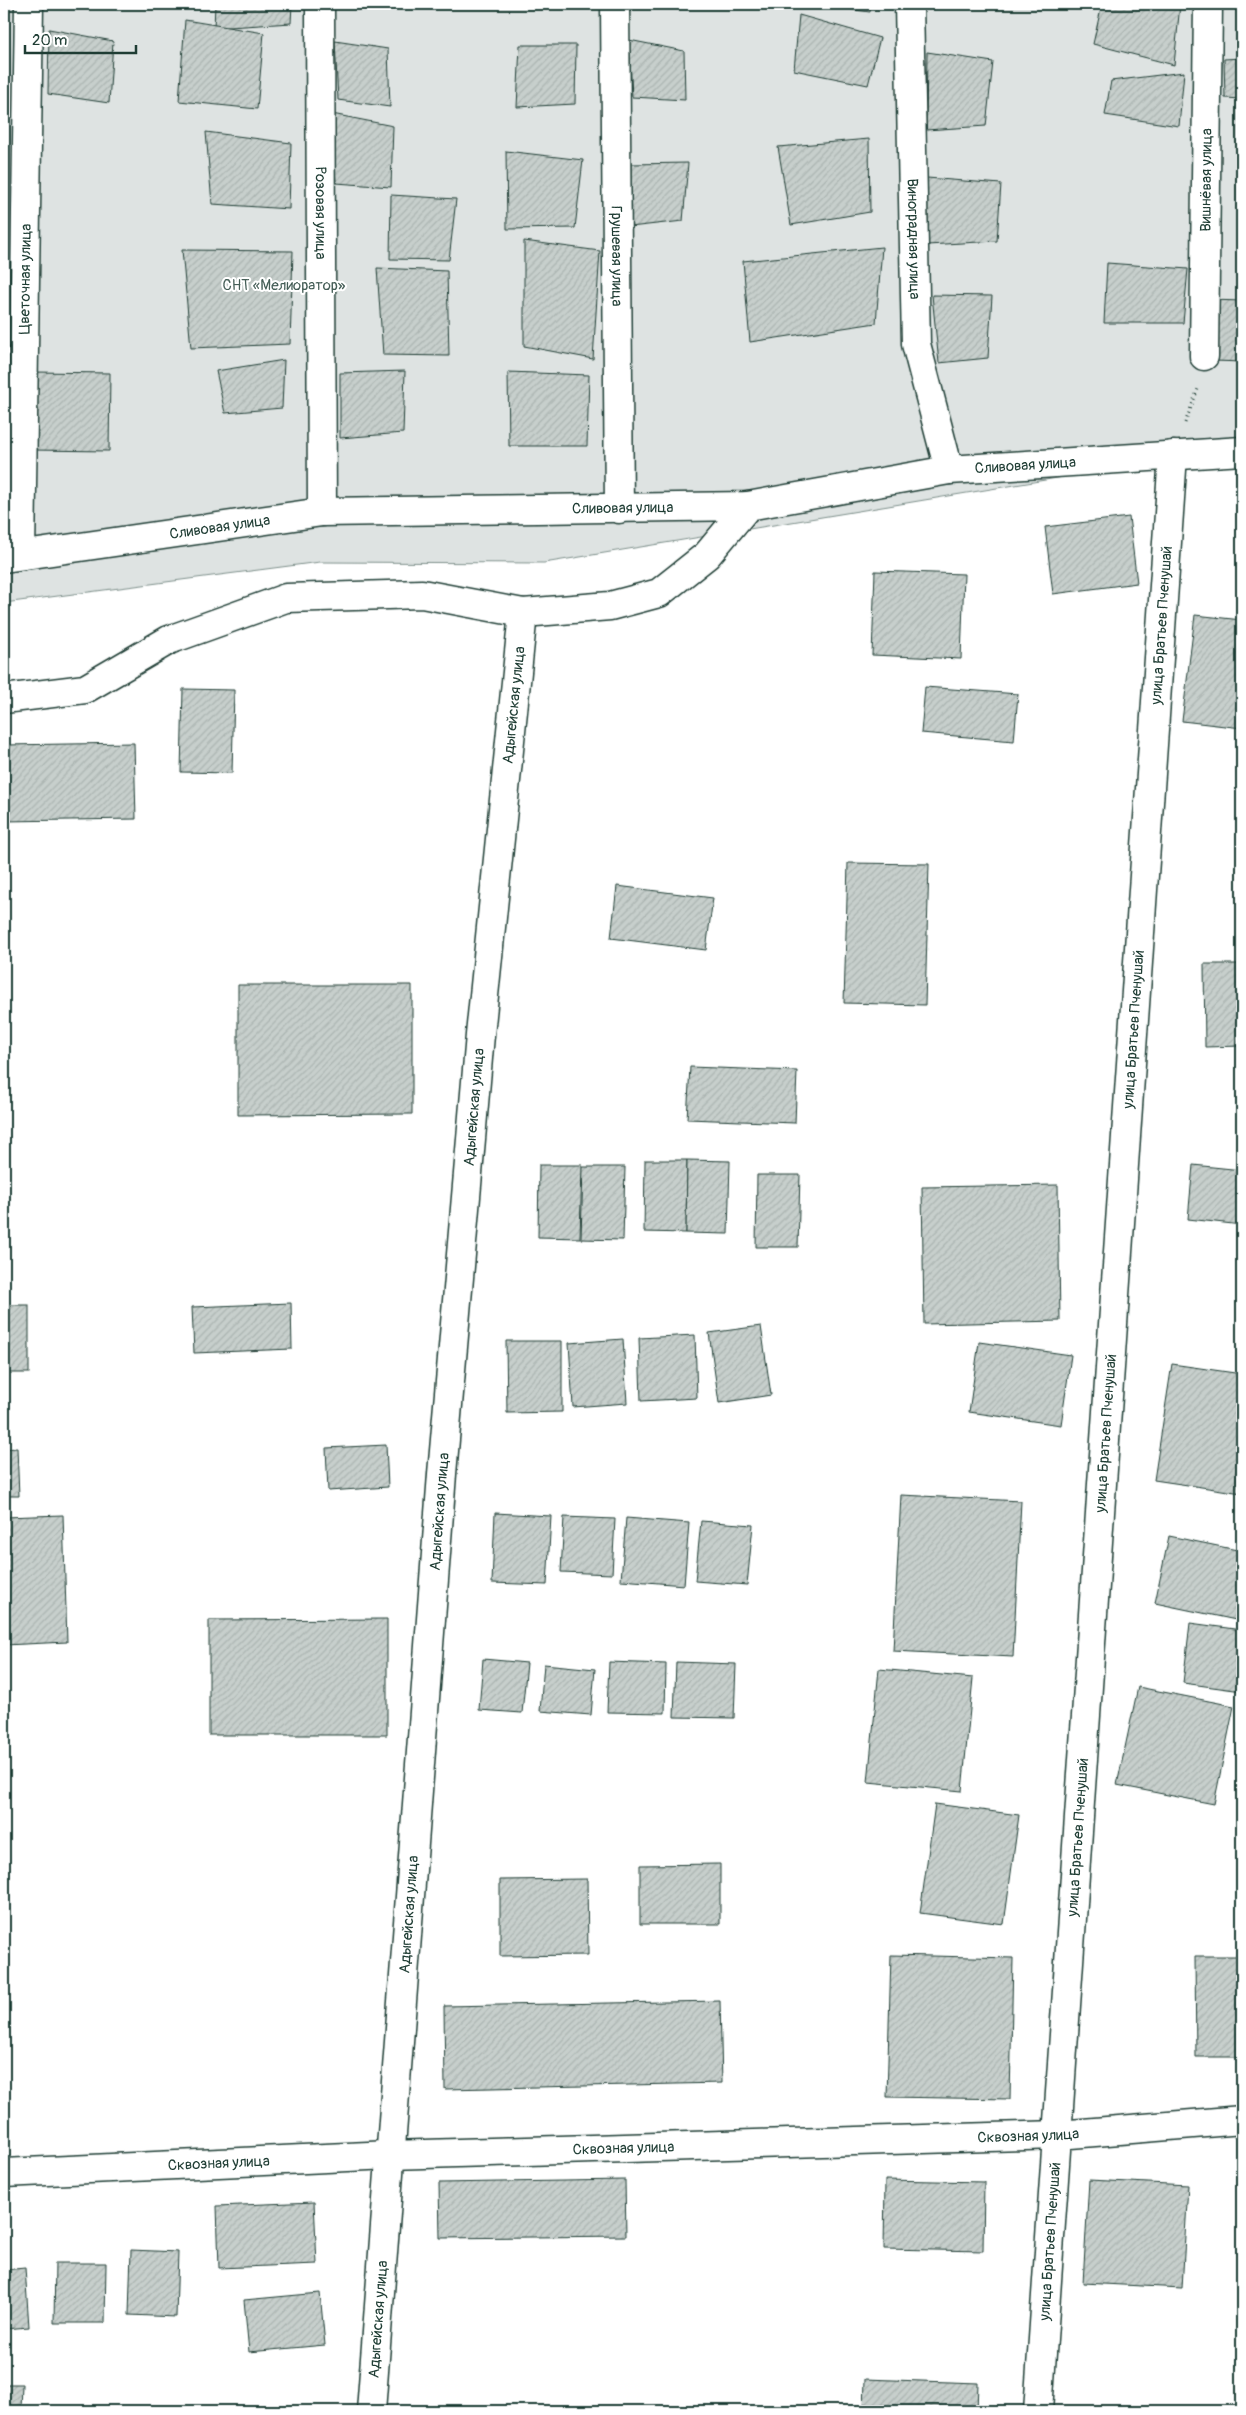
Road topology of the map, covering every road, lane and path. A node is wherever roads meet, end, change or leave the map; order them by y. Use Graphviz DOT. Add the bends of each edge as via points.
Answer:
graph roads {
  1 [pos="29,4"];
  2 [pos="320,4"];
  3 [pos="615,4"];
  4 [pos="909,4"];
  5 [pos="1208,4"];
  6 [pos="1204,356"];
  7 [pos="1242,451"];
  8 [pos="1173,455"];
  9 [pos="949,470"];
  10 [pos="748,506"];
  11 [pos="619,509"];
  12 [pos="322,512"];
  13 [pos="12,556"];
  14 [pos="523,613"];
  15 [pos="4,699"];
  16 [pos="1242,2120"];
  17 [pos="1058,2136"];
  18 [pos="390,2155"];
  19 [pos="4,2173"];
  20 [pos="371,2411"];
  21 [pos="1038,2411"];
  1 -- 13 [label="street, Цветочная улица"];
  2 -- 12 [label="street, Розовая улица"];
  3 -- 11 [label="street, Грушевая улица"];
  4 -- 9 [label="street, Виноградная улица" via="916,344"];
  5 -- 6 [label="street, Вишнёвая улица"];
  6 -- 8 [label="path" via="1199,385"];
  7 -- 8 [label="street, Сливовая улица"];
  8 -- 9 [label="street, Сливовая улица"];
  8 -- 17 [label="street, улица Братьев Пченушай"];
  9 -- 10 [label="street, Сливовая улица"];
  10 -- 11 [label="street, Сливовая улица"];
  10 -- 14 [label="street" via="708,555 659,593 610,606"];
  11 -- 12 [label="street, Сливовая улица"];
  12 -- 13 [label="street, Сливовая улица"];
  14 -- 15 [label="street" via="422,594 286,598 169,640 84,689"];
  14 -- 18 [label="street, Адыгейская улица" via="480,1035 442,1474"];
  16 -- 17 [label="street, Сквозная улица"];
  17 -- 18 [label="street, Сквозная улица"];
  17 -- 21 [label="street, улица Братьев Пченушай"];
  18 -- 19 [label="street, Сквозная улица"];
  18 -- 20 [label="street, Адыгейская улица"];
}
